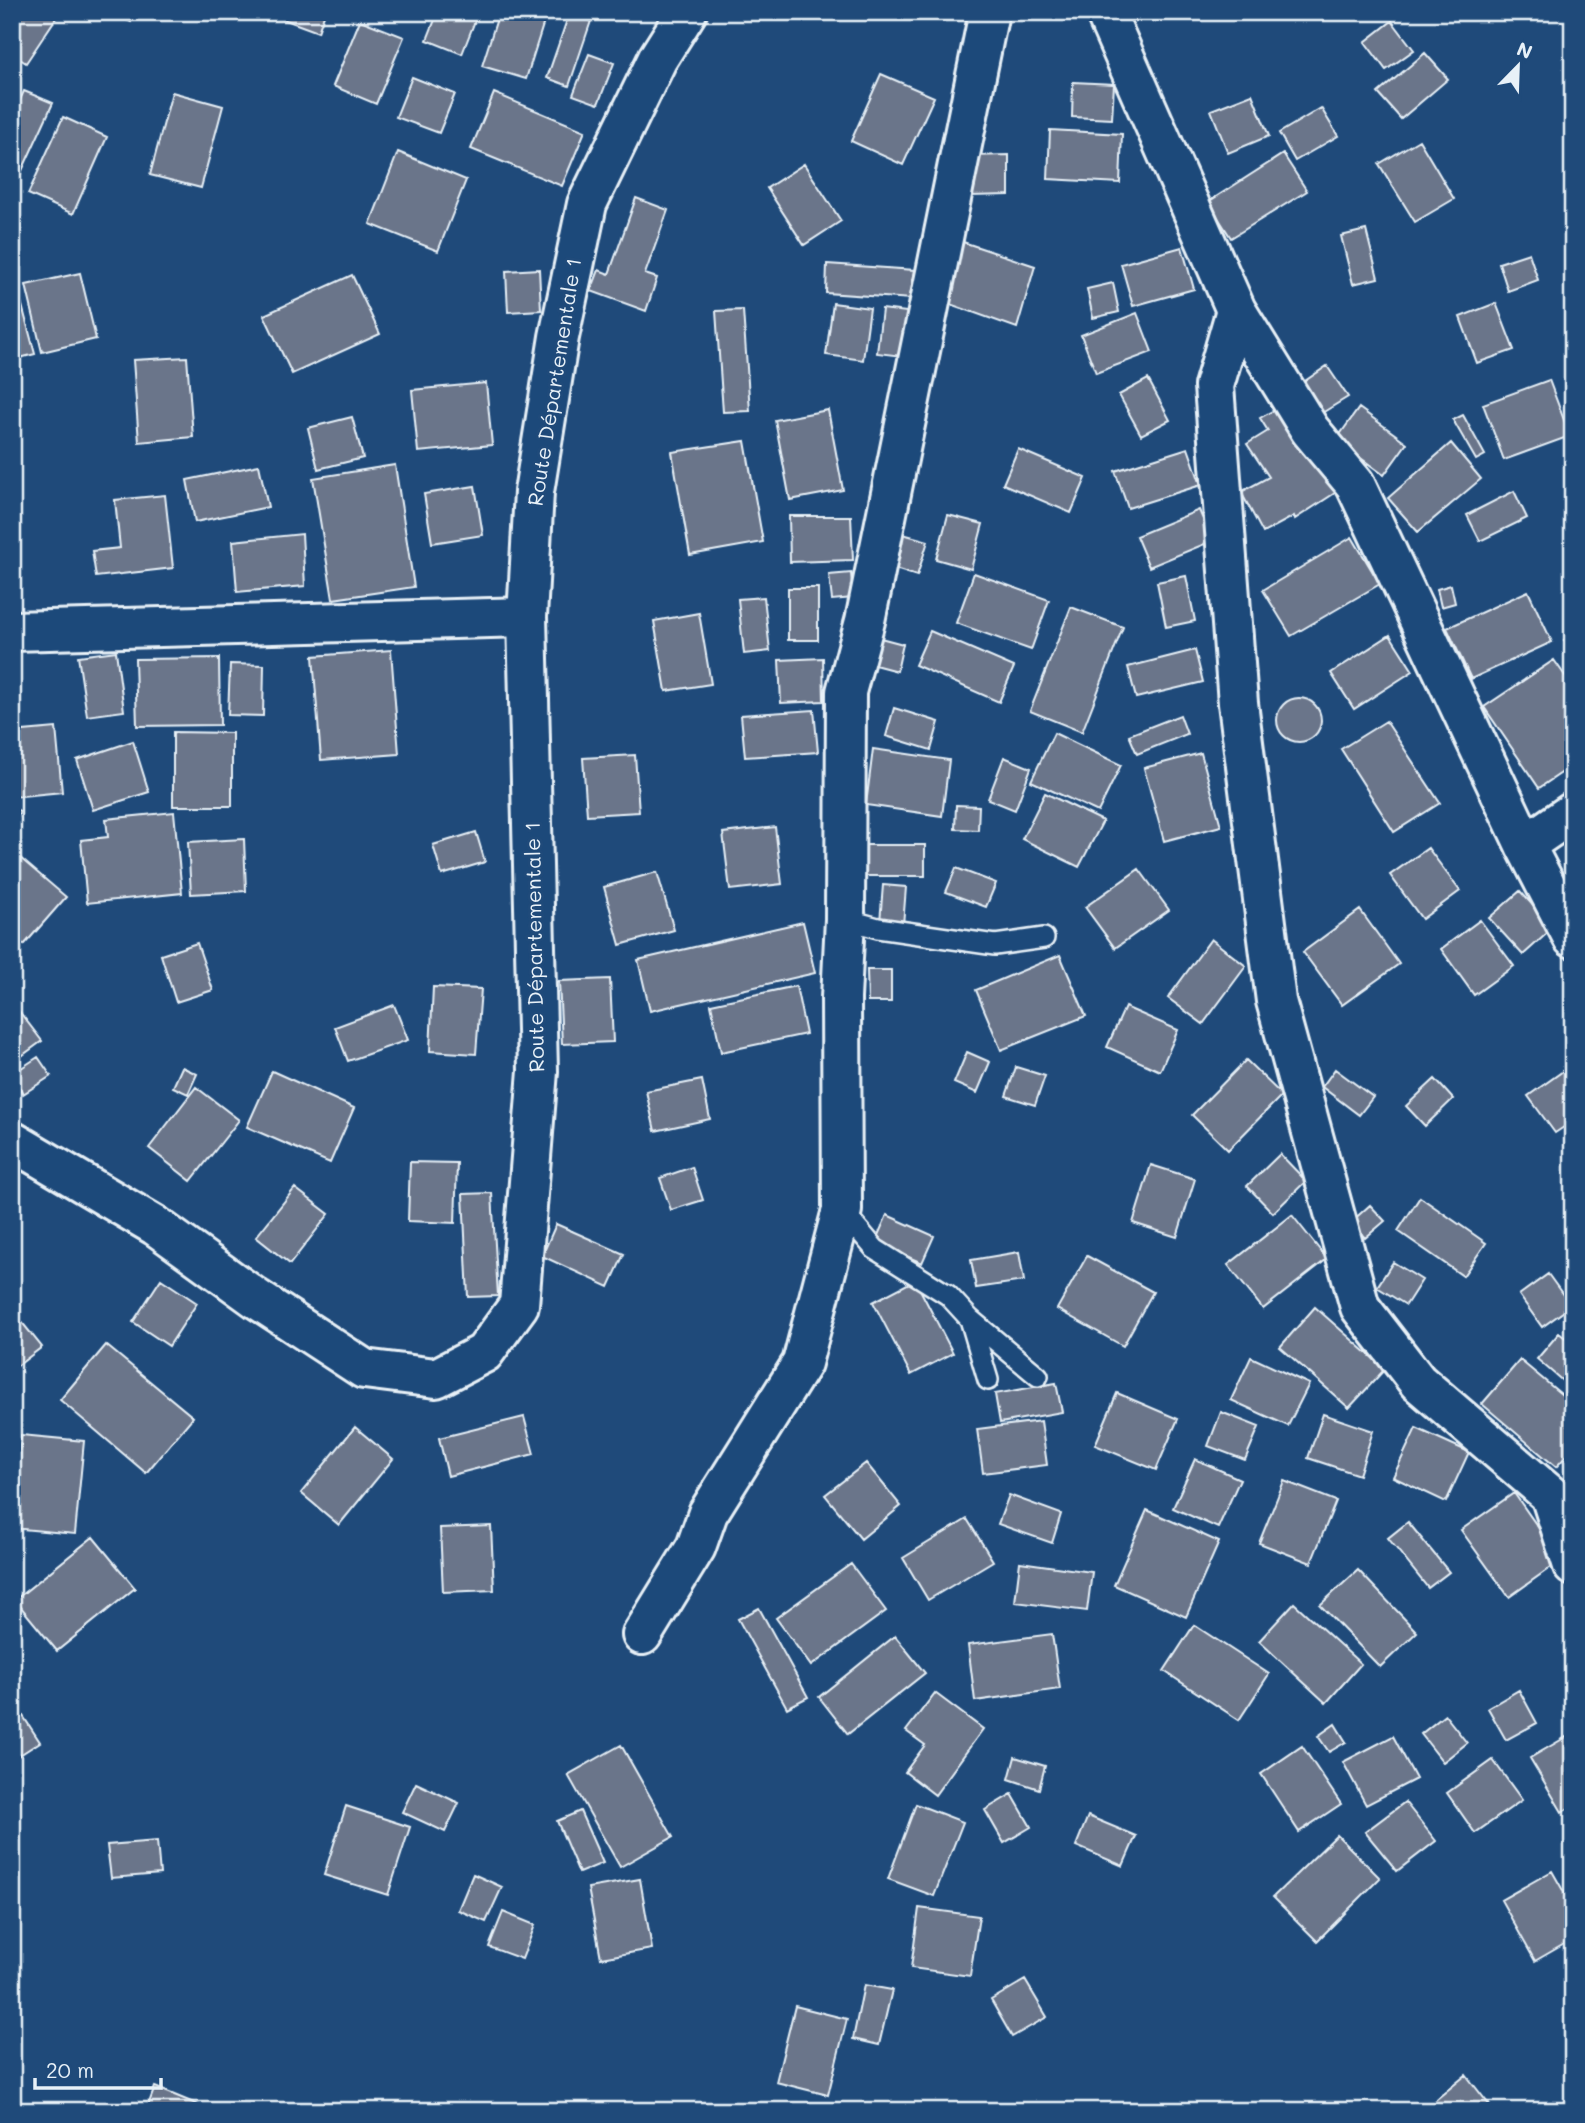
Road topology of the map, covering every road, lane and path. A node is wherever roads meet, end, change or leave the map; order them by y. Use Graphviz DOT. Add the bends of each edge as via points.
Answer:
graph roads {
  1 [pos="687,12"];
  2 [pos="989,12"];
  3 [pos="1105,12"];
  4 [pos="1236,310"];
  5 [pos="527,617"];
  6 [pos="12,631"];
  7 [pos="1573,812"];
  8 [pos="1525,845"];
  9 [pos="845,919"];
  10 [pos="1044,938"];
  11 [pos="1573,938"];
  12 [pos="12,1141"];
  13 [pos="842,1210"];
  14 [pos="970,1319"];
  15 [pos="1038,1376"];
  16 [pos="988,1380"];
  17 [pos="1573,1566"];
  18 [pos="642,1635"];
  1 -- 5 [label="street, Route Départementale 1" via="658,58 587,205 559,337 534,492"];
  2 -- 9 [label="street" via="865,621 846,692"];
  3 -- 4 [label="street"];
  4 -- 8 [label="street" via="1310,430 1355,484"];
  4 -- 17 [label="street" via="1214,387 1238,703 1276,1001 1360,1307 1419,1382 1550,1495"];
  5 -- 6 [label="street"];
  5 -- 12 [label="street, Route Départementale 1" via="538,1071 519,1305 484,1353 436,1378 364,1369 156,1227"];
  7 -- 8 [label="street"];
  8 -- 11 [label="street"];
  9 -- 10 [label="lane" via="995,945"];
  9 -- 13 [label="street"];
  13 -- 14 [label="lane" via="875,1249 948,1295"];
  13 -- 18 [label="street" via="802,1363 708,1513 696,1547"];
  14 -- 15 [label="lane"];
  14 -- 16 [label="lane"];
}
